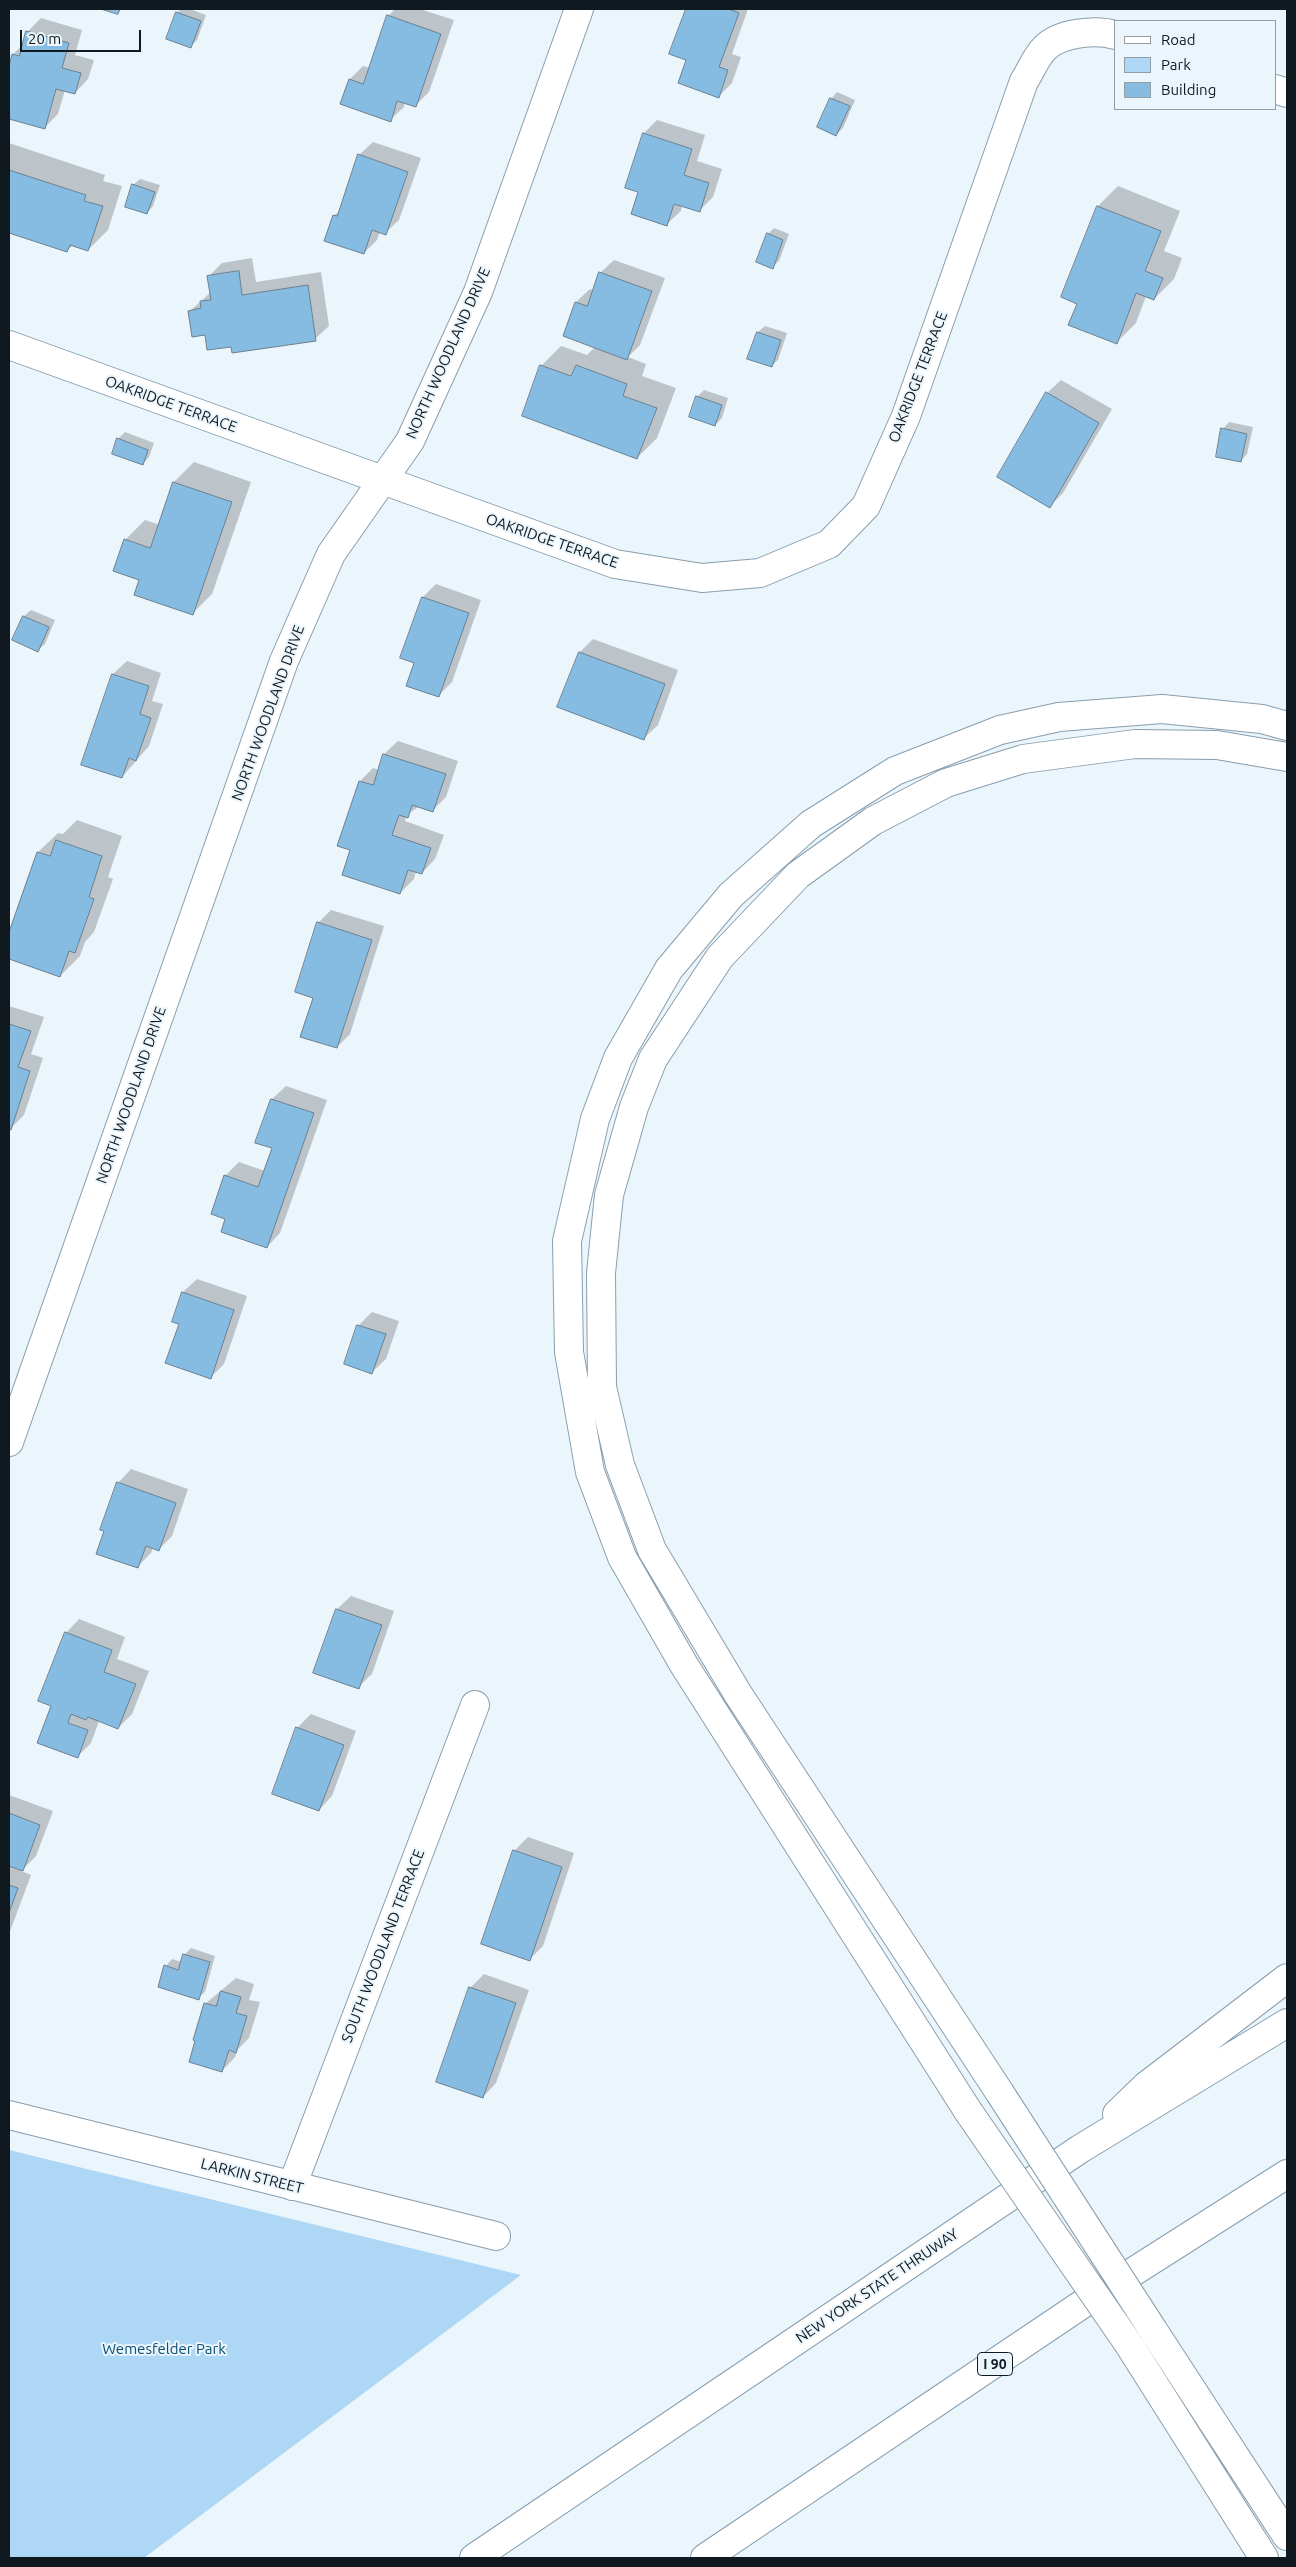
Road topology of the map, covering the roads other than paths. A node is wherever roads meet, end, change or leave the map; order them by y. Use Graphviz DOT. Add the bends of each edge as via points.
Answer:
graph roads {
  1 [pos="578,9"];
  2 [pos="1114,35"];
  3 [pos="9,346"];
  4 [pos="381,481"];
  5 [pos="1287,726"];
  6 [pos="1287,757"];
  7 [pos="9,1442"];
  8 [pos="474,1705"];
  9 [pos="1287,1978"];
  10 [pos="1287,2023"];
  11 [pos="9,2115"];
  12 [pos="1080,2149"];
  13 [pos="1287,2174"];
  14 [pos="292,2186"];
  15 [pos="496,2236"];
  16 [pos="1287,2536"];
  17 [pos="474,2558"];
  18 [pos="705,2558"];
  19 [pos="1264,2558"];
  1 -- 4 [label="main road, NORTH WOODLAND DRIVE" via="478,292 410,441"];
  2 -- 4 [label="main road, OAKRIDGE TERRACE" via="1104,32 1072,34 1045,47 1024,81 906,416 866,506 829,544 760,573 702,578 615,564"];
  3 -- 4 [label="main road, OAKRIDGE TERRACE"];
  4 -- 7 [label="main road, NORTH WOODLAND DRIVE" via="331,554 284,661"];
  5 -- 19 [label="main road, bridge" via="1262,719 1162,709 1059,717 1000,730 895,771 811,824 731,895 669,969 618,1058 595,1119 567,1241 569,1352 590,1472 619,1549 684,1664 968,2111 1128,2343"];
  6 -- 16 [label="main road, bridge" via="1217,745 1135,744 1023,759 946,783 873,821 798,876 720,957 653,1059 634,1107 609,1195 601,1273 602,1387 620,1465 652,1550 738,1694"];
  8 -- 14 [label="main road, SOUTH WOODLAND TERRACE"];
  9 -- 12 [label="main road" via="1146,2086"];
  10 -- 12 [label="main road, NEW YORK STATE THRUWAY"];
  11 -- 14 [label="main road, LARKIN STREET"];
  12 -- 17 [label="main road, NEW YORK STATE THRUWAY"];
  13 -- 18 [label="main road, I 90" via="1081,2305"];
  14 -- 15 [label="main road, LARKIN STREET"];
}
